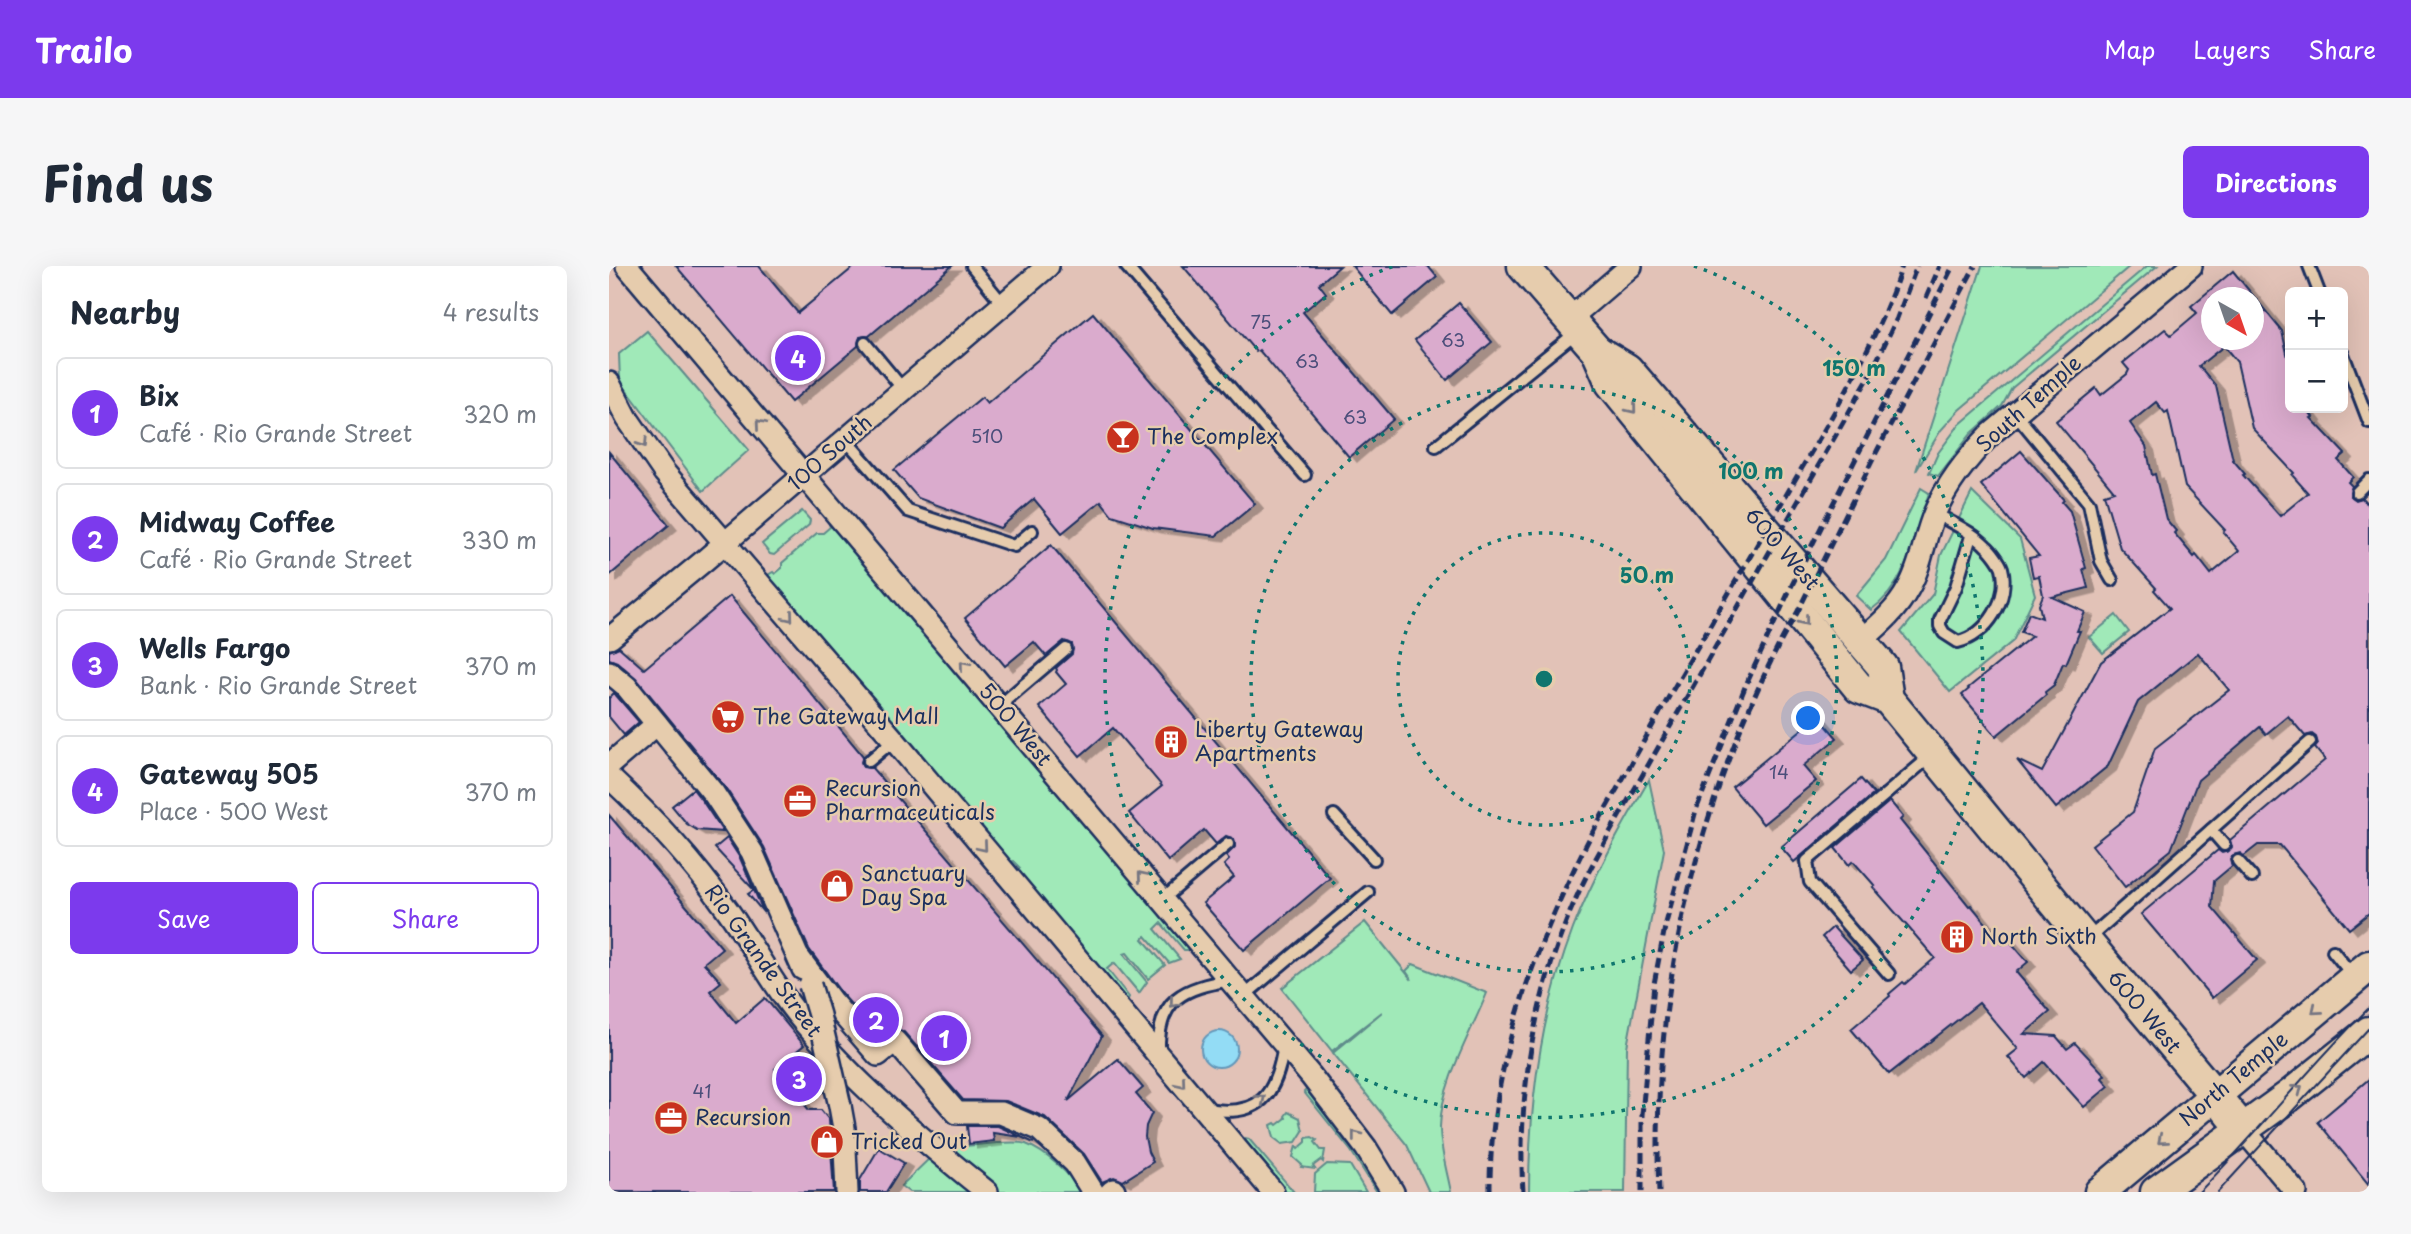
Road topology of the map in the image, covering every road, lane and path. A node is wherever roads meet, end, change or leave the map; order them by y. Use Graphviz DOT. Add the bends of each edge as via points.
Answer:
graph roads {
  1 [pos="628,266"];
  2 [pos="972,266"];
  3 [pos="1048,266"];
  4 [pos="1126,266"];
  5 [pos="1631,266"];
  6 [pos="2191,266"];
  7 [pos="2309,266"];
  8 [pos="1530,268"];
  9 [pos="2317,287"];
  10 [pos="1003,304"];
  11 [pos="1581,334"];
  12 [pos="865,343"];
  13 [pos="2348,367"];
  14 [pos="609,383"];
  15 [pos="903,389"];
  16 [pos="2015,413"];
  17 [pos="2369,422"];
  18 [pos="846,440"];
  19 [pos="1436,446"];
  20 [pos="1305,475"];
  21 [pos="804,476"];
  22 [pos="2369,481"];
  23 [pos="2357,492"];
  24 [pos="1935,513"];
  25 [pos="1032,531"];
  26 [pos="1971,536"];
  27 [pos="726,543"];
  28 [pos="2112,580"];
  29 [pos="610,638"];
  30 [pos="1861,641"];
  31 [pos="1066,649"];
  32 [pos="609,672"];
  33 [pos="1888,699"];
  34 [pos="999,706"];
  35 [pos="657,724"];
  36 [pos="894,740"];
  37 [pos="2310,742"];
  38 [pos="1933,754"];
  39 [pos="869,761"];
  40 [pos="609,765"];
  41 [pos="609,777"];
  42 [pos="1333,815"];
  43 [pos="2211,830"];
  44 [pos="1228,845"];
  45 [pos="2224,845"];
  46 [pos="1374,859"];
  47 [pos="2238,861"];
  48 [pos="2252,877"];
  49 [pos="1368,892"];
  50 [pos="1162,900"];
  51 [pos="2085,941"];
  52 [pos="2333,951"];
  53 [pos="799,958"];
  54 [pos="2362,972"];
  55 [pos="1889,974"];
  56 [pos="1237,988"];
  57 [pos="2369,1032"];
  58 [pos="1284,1045"];
  59 [pos="1163,1061"];
  60 [pos="2214,1096"];
  61 [pos="1203,1109"];
  62 [pos="2242,1128"];
  63 [pos="1106,1191"];
  64 [pos="847,1192"];
  65 [pos="987,1192"];
  66 [pos="1273,1192"];
  67 [pos="1393,1192"];
  68 [pos="2100,1192"];
  69 [pos="2156,1192"];
  70 [pos="2297,1192"];
  21 -- 1 [label="street, 500 West, one-way"];
  2 -- 10 [label="lane"];
  3 -- 10 [label="street, 100 South"];
  4 -- 20 [label="lane"];
  5 -- 11 [label="street"];
  6 -- 16 [label="street, South Temple"];
  7 -- 9 [label="lane"];
  8 -- 11 [label="street, 600 West"];
  10 -- 15 [label="street, 100 South"];
  11 -- 19 [label="lane"];
  11 -- 30 [label="street, 600 West" via="1627,369"];
  11 -- 33 [label="street, 600 West, one-way" via="1611,383 1859,688"];
  12 -- 15 [label="lane"];
  13 -- 17 [label="lane"];
  14 -- 27 [label="street, one-way" via="645,446"];
  15 -- 18 [label="street, 100 South"];
  16 -- 24 [label="street, South Temple" via="1966,463"];
  16 -- 28 [label="lane" via="2089,503 2101,561"];
  18 -- 21 [label="street, 100 South"];
  18 -- 25 [label="lane" via="908,511 1014,546"];
  21 -- 27 [label="street, 100 South"];
  34 -- 21 [label="street, 500 West, one-way"];
  22 -- 23 [label="lane"];
  24 -- 26 [label="lane"];
  24 -- 30 [label="street, South Temple" via="1908,591"];
  26 -- 26 [label="lane" via="1986,545 2002,567 2002,593 1995,612 1979,632 1958,642 1944,633 1940,620 1956,587"];
  27 -- 29 [label="street, 100 South"];
  27 -- 36 [label="street, one-way"];
  30 -- 33 [label="street, 600 West" via="1883,667"];
  31 -- 34 [label="lane"];
  32 -- 35 [label="street"];
  33 -- 38 [label="street, 600 West"];
  50 -- 34 [label="street, 500 West, one-way"];
  35 -- 40 [label="street"];
  35 -- 53 [label="street" via="714,794 752,852"];
  36 -- 39 [label="lane"];
  36 -- 59 [label="street, one-way"];
  37 -- 43 [label="lane"];
  38 -- 51 [label="street, 600 West"];
  38 -- 55 [label="lane" via="1807,861 1810,882"];
  41 -- 65 [label="street, Rio Grande Street" via="704,879 819,1040"];
  42 -- 46 [label="lane"];
  43 -- 45 [label="lane"];
  43 -- 51 [label="lane"];
  44 -- 50 [label="lane"];
  47 -- 48 [label="lane"];
  49 -- 56 [label="lane"];
  50 -- 56 [label="street, 500 West"];
  51 -- 60 [label="street, 600 West"];
  52 -- 54 [label="lane"];
  53 -- 63 [label="street" via="878,1055 895,1041 957,1114 1000,1113 1039,1129"];
  53 -- 64 [label="street, bridge" via="820,1015 840,1106"];
  54 -- 60 [label="street, North Temple, one-way"];
  56 -- 58 [label="street, 500 West"];
  56 -- 59 [label="lane, one-way" via="1190,989 1178,996 1162,1020 1158,1051"];
  62 -- 57 [label="street, North Temple, one-way"];
  61 -- 58 [label="lane, one-way" via="1233,1112 1263,1100 1279,1074"];
  67 -- 58 [label="street, 500 West, one-way" via="1366,1147"];
  59 -- 61 [label="street, one-way"];
  60 -- 62 [label="street, 600 West"];
  60 -- 68 [label="street, North Temple, one-way"];
  61 -- 66 [label="street"];
  62 -- 69 [label="street, North Temple"];
  62 -- 70 [label="street, 600 West"];
}
